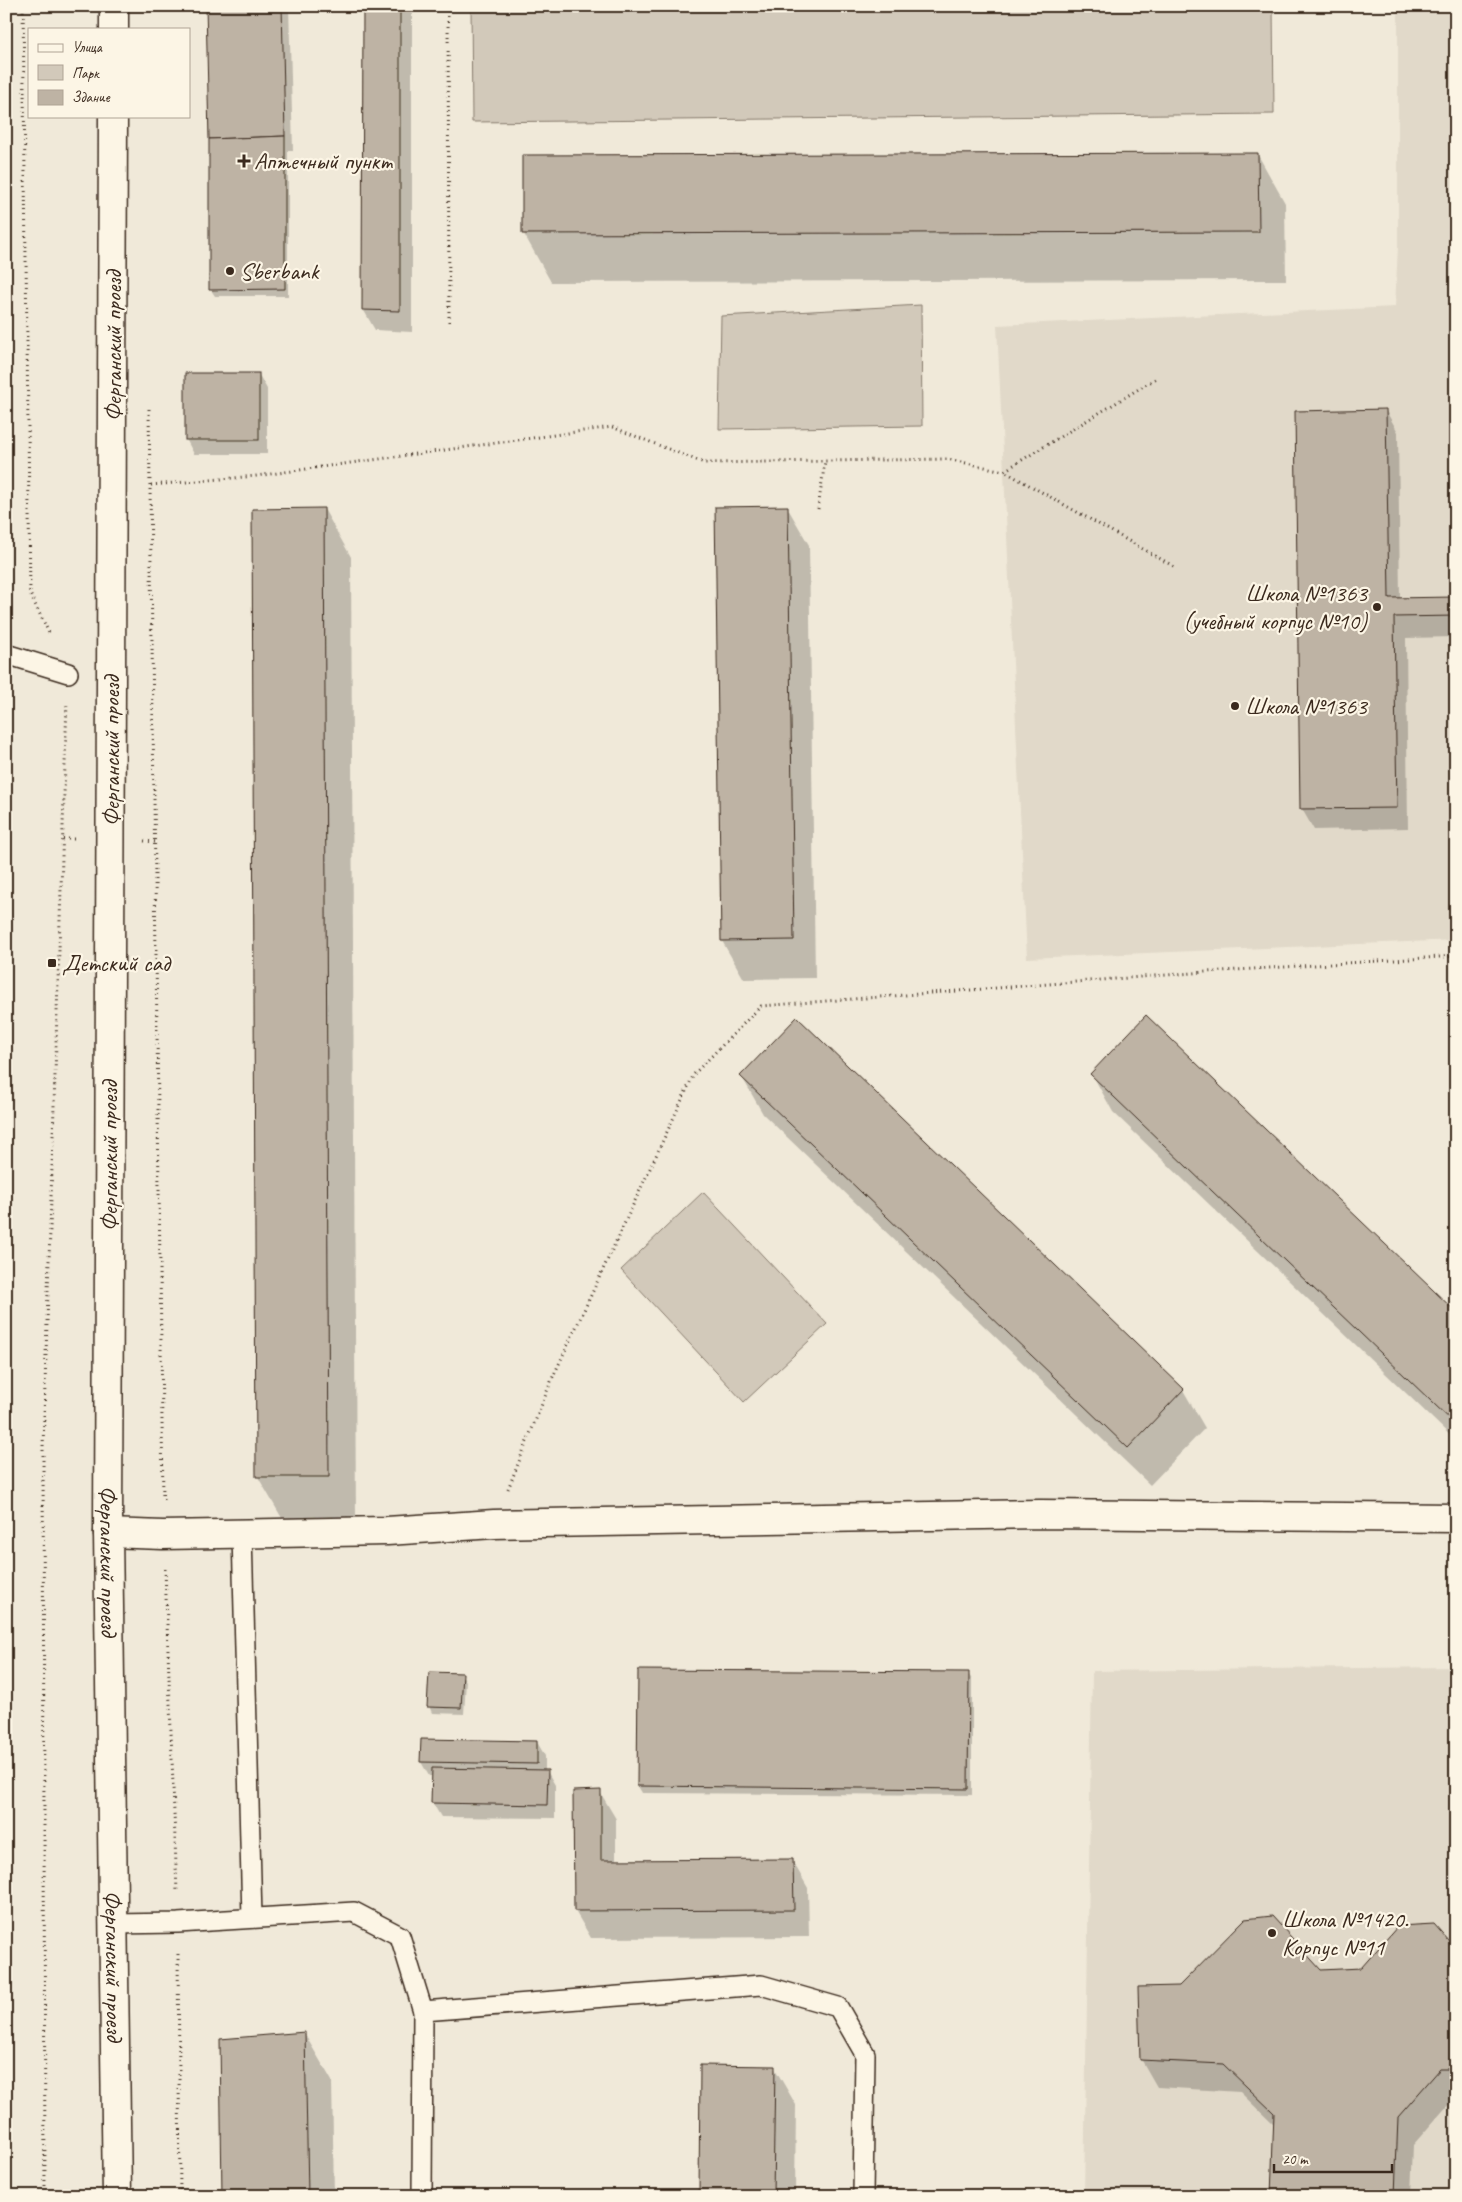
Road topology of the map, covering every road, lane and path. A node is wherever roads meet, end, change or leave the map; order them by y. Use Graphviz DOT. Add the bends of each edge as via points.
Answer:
graph roads {
  1 [pos="23,6"];
  2 [pos="114,6"];
  3 [pos="448,6"];
  4 [pos="114,28"];
  5 [pos="114,118"];
  6 [pos="449,324"];
  7 [pos="1155,379"];
  8 [pos="149,407"];
  9 [pos="946,450"];
  10 [pos="947,460"];
  11 [pos="825,461"];
  12 [pos="947,469"];
  13 [pos="1004,471"];
  14 [pos="151,485"];
  15 [pos="818,509"];
  16 [pos="1176,567"];
  17 [pos="6,654"];
  18 [pos="68,673"];
  19 [pos="1456,956"];
  20 [pos="972,980"];
  21 [pos="972,990"];
  22 [pos="1456,1518"];
  23 [pos="494,1524"];
  24 [pos="108,1533"];
  25 [pos="242,1534"];
  26 [pos="163,1535"];
  27 [pos="252,1918"];
  28 [pos="178,1923"];
  29 [pos="114,1924"];
  30 [pos="423,2011"];
  31 [pos="45,2196"];
  32 [pos="117,2196"];
  33 [pos="180,2196"];
  34 [pos="422,2196"];
  35 [pos="863,2196"];
  1 -- 18 [label="path" via="30,594"];
  2 -- 4 [label="street"];
  3 -- 6 [label="path"];
  5 -- 24 [label="street, Ферганский проезд"];
  7 -- 13 [label="path"];
  8 -- 14 [label="path"];
  9 -- 10 [label="path"];
  10 -- 11 [label="path"];
  10 -- 12 [label="path"];
  10 -- 13 [label="path"];
  11 -- 14 [label="path" via="704,463 612,427 256,476"];
  11 -- 15 [label="path"];
  13 -- 16 [label="path"];
  14 -- 26 [label="path"];
  17 -- 18 [label="lane"];
  18 -- 31 [label="path" via="43,1447"];
  19 -- 21 [label="path"];
  20 -- 21 [label="path"];
  21 -- 23 [label="path" via="761,1006 694,1074 552,1379"];
  22 -- 23 [label="street" via="1040,1514"];
  23 -- 25 [label="street" via="387,1531"];
  24 -- 26 [label="street"];
  24 -- 29 [label="street, Ферганский проезд"];
  25 -- 26 [label="street"];
  25 -- 27 [label="lane"];
  26 -- 28 [label="path"];
  27 -- 28 [label="lane"];
  27 -- 30 [label="lane" via="354,1912 400,1936"];
  28 -- 29 [label="lane"];
  28 -- 33 [label="path"];
  29 -- 32 [label="street, Ферганский проезд"];
  30 -- 34 [label="lane"];
  30 -- 35 [label="lane" via="761,1985 838,2008 865,2054"];
}
